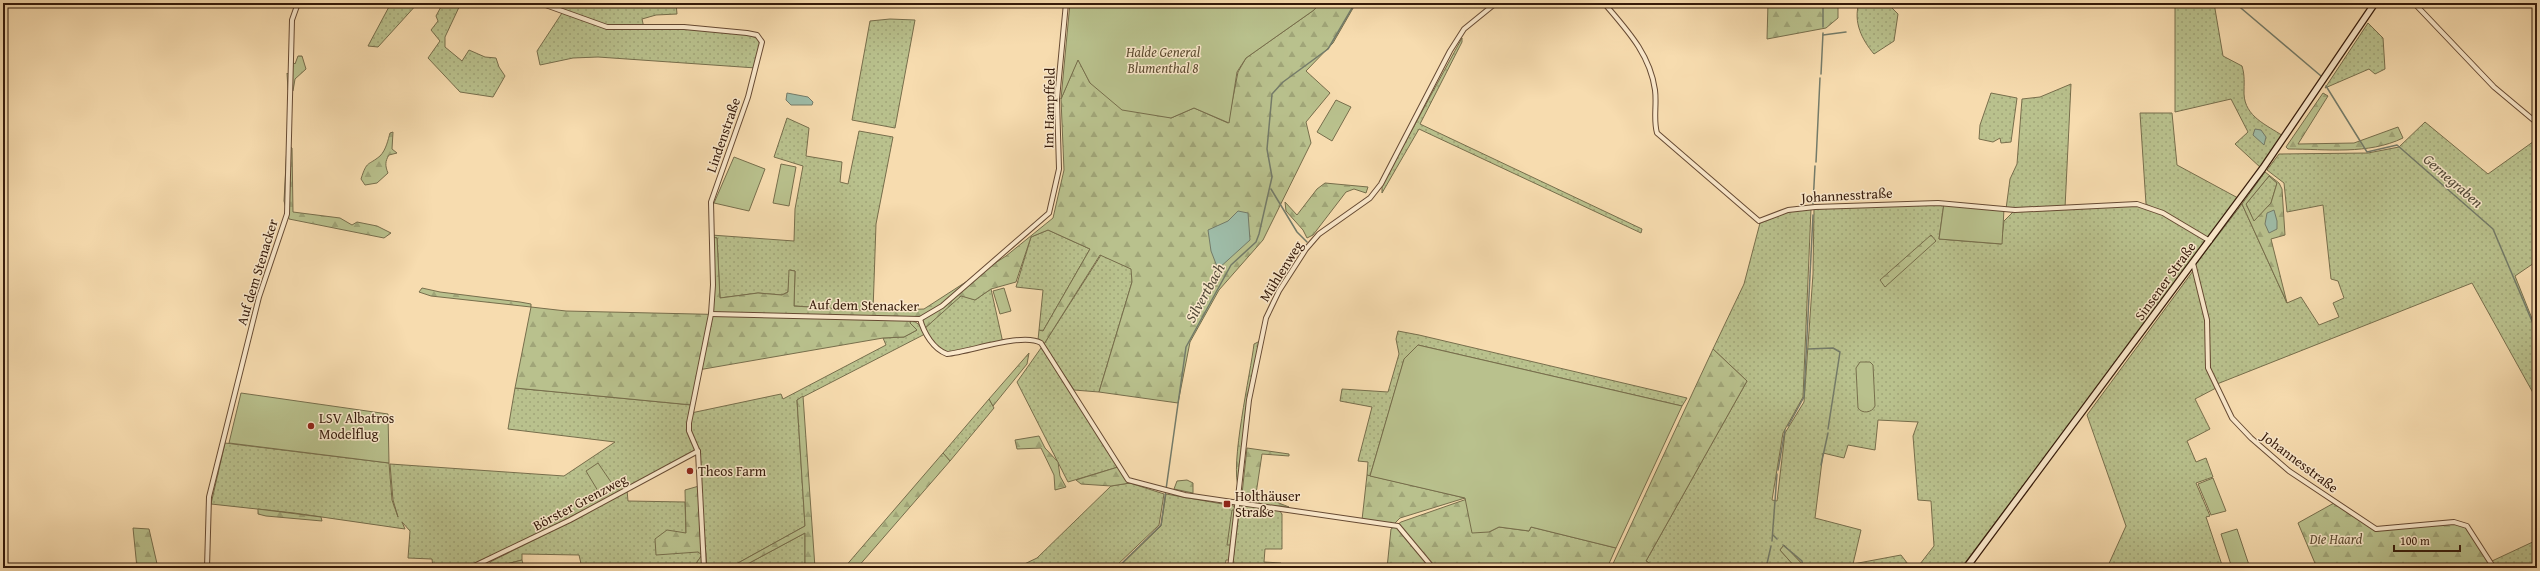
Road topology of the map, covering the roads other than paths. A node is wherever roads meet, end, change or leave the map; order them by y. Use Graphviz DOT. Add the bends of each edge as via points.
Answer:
graph roads {
  1 [pos="298,3"];
  2 [pos="540,3"];
  3 [pos="1066,3"];
  4 [pos="1496,3"];
  5 [pos="1604,3"];
  6 [pos="2375,3"];
  7 [pos="2414,3"];
  8 [pos="2537,123"];
  9 [pos="1049,213"];
  10 [pos="2210,241"];
  11 [pos="2193,263"];
  12 [pos="711,314"];
  13 [pos="920,319"];
  14 [pos="698,451"];
  15 [pos="1238,504"];
  16 [pos="207,568"];
  17 [pos="470,568"];
  18 [pos="704,568"];
  19 [pos="1230,568"];
  20 [pos="1432,568"];
  21 [pos="1966,568"];
  22 [pos="2494,568"];
  1 -- 16 [label="street, Auf dem Stenacker" via="292,20 287,214 259,297 209,497"];
  2 -- 12 [label="street, Lindenstraße" via="607,27 684,27 748,33 760,38 761,47 748,97 711,202"];
  3 -- 9 [label="street, Im Hampffeld" via="1057,99 1059,168"];
  4 -- 15 [label="street, Mühlenweg" via="1464,29 1370,198 1319,234 1306,248 1279,291 1266,318 1249,400"];
  5 -- 10 [label="street, Johannesstraße" via="1644,54 1655,91 1654,123 1657,133 1759,222 1802,207 1938,203 2015,210 2052,210 2137,204 2163,213"];
  6 -- 10 [label="main road, Sinsener Straße" via="2264,168"];
  7 -- 8 [label="street" via="2494,87"];
  9 -- 13 [label="street, Auf dem Stenacker" via="942,306"];
  10 -- 11 [label="main road, Sinsener Straße"];
  11 -- 21 [label="main road, Sinsener Straße"];
  11 -- 22 [label="street, Johannesstraße" via="2207,320 2208,368 2232,418 2246,433 2289,470 2376,529 2454,522 2467,526"];
  12 -- 13 [label="street, Auf dem Stenacker"];
  12 -- 14 [label="street, Lindenstraße" via="689,422 689,431"];
  13 -- 15 [label="street" via="935,346 947,354 1017,341 1032,340 1041,343 1126,478 1171,492"];
  14 -- 17 [label="street, Börster Grenzweg" via="570,520"];
  14 -- 18 [label="street, Lindenstraße"];
  15 -- 19 [label="street, Mühlenweg"];
  15 -- 20 [label="street" via="1398,526"];
}
